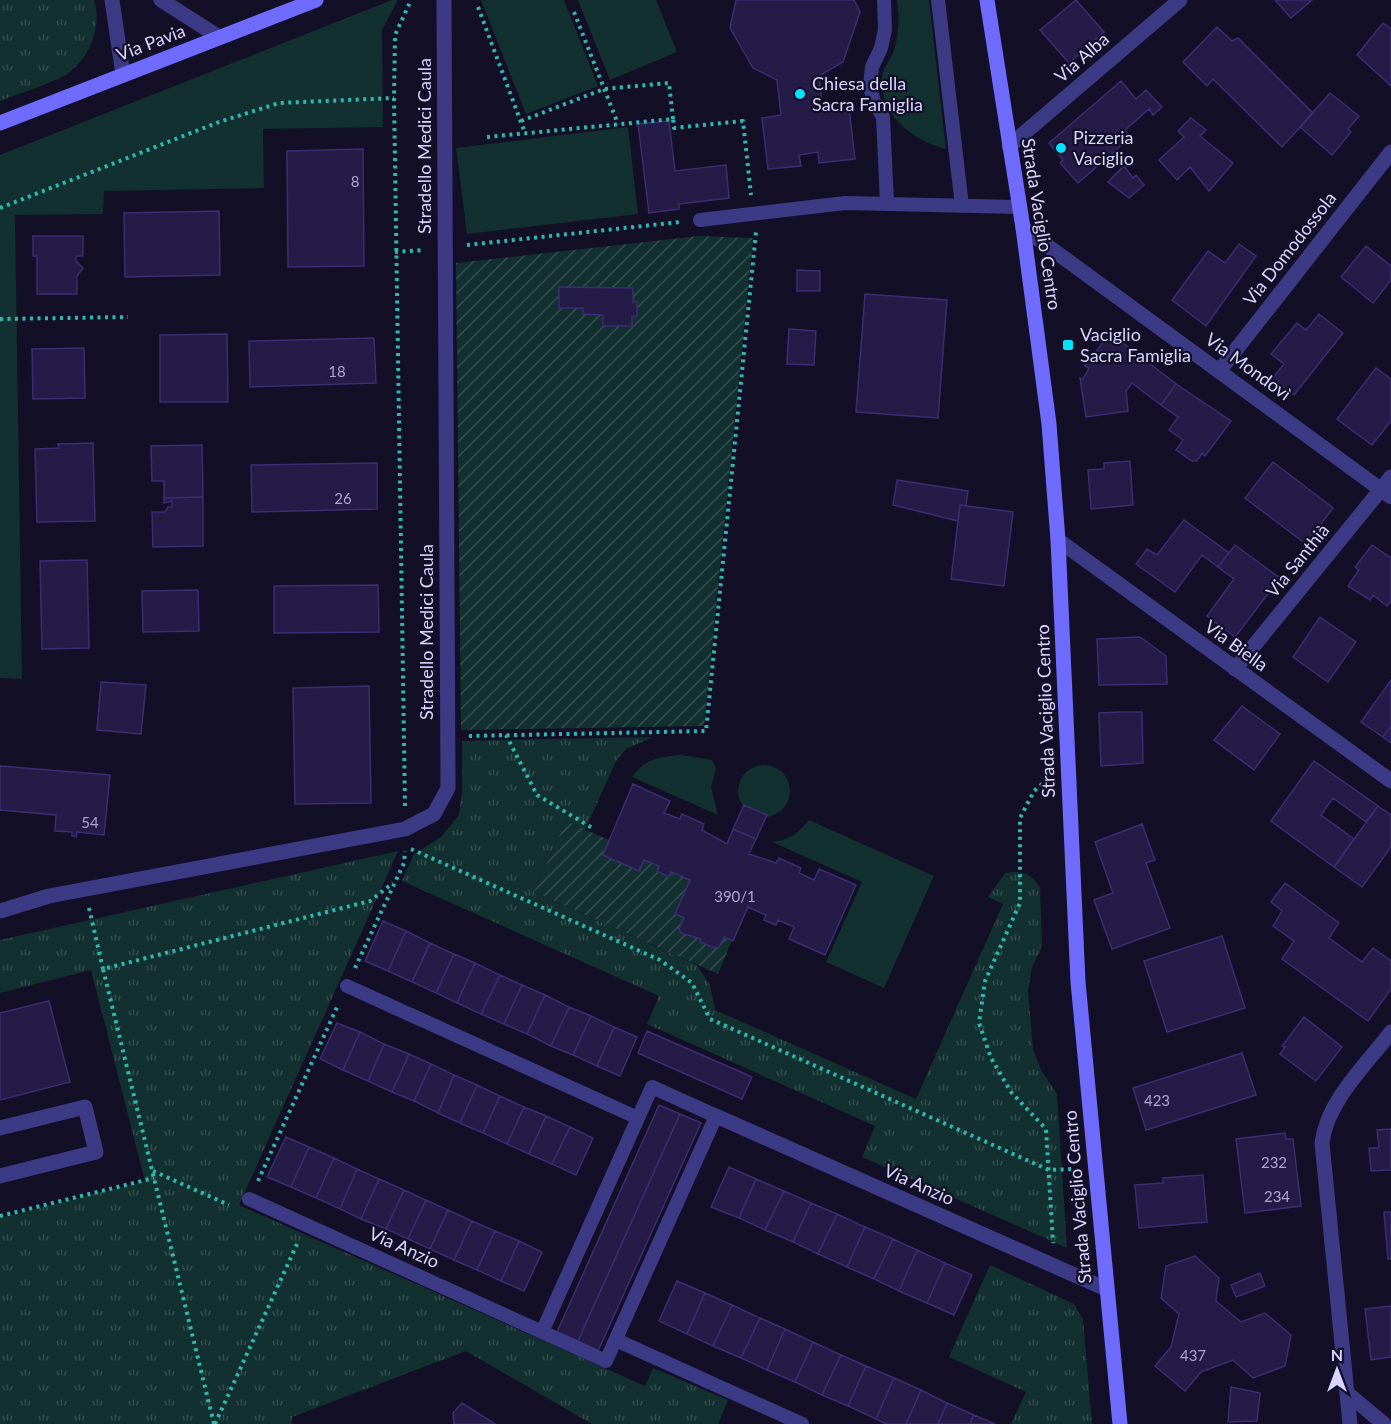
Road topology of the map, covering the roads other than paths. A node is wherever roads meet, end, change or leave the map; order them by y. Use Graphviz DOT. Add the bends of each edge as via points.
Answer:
graph roads {
  1 [pos="112,0"];
  2 [pos="161,0"];
  3 [pos="316,0"];
  4 [pos="444,0"];
  5 [pos="884,0"];
  6 [pos="938,0"];
  7 [pos="987,0"];
  8 [pos="1180,0"];
  9 [pos="219,38"];
  10 [pos="123,75"];
  11 [pos="0,123"];
  12 [pos="1009,146"];
  13 [pos="1391,152"];
  14 [pos="888,204"];
  15 [pos="962,206"];
  16 [pos="1019,207"];
  17 [pos="700,220"];
  18 [pos="1023,228"];
  19 [pos="1220,370"];
  20 [pos="1391,477"];
  21 [pos="1386,494"];
  22 [pos="1059,540"];
  23 [pos="1235,669"];
  24 [pos="1391,781"];
  25 [pos="0,911"];
  26 [pos="347,986"];
  27 [pos="1391,1032"];
  28 [pos="716,1116"];
  29 [pos="638,1118"];
  30 [pos="0,1128"];
  31 [pos="0,1176"];
  32 [pos="249,1199"];
  33 [pos="1106,1289"];
  34 [pos="542,1332"];
  35 [pos="616,1340"];
  36 [pos="1347,1393"];
  37 [pos="802,1424"];
  38 [pos="1120,1424"];
  39 [pos="1350,1424"];
  40 [pos="1384,1424"];
  1 -- 10 [label="street"];
  2 -- 9 [label="street"];
  3 -- 9 [label="street, Via Pavia"];
  4 -- 25 [label="street, Stradello Medici Caula" via="448,788 434,814 405,829 49,896"];
  5 -- 14 [label="lane" via="885,30 872,67 870,87 883,117"];
  6 -- 15 [label="lane"];
  7 -- 12 [label="street, Strada Vaciglio Centro"];
  8 -- 12 [label="street, Via Alba"];
  9 -- 10 [label="street, Via Pavia"];
  10 -- 11 [label="street, Via Pavia"];
  12 -- 16 [label="street, Strada Vaciglio Centro"];
  13 -- 19 [label="street, Via Domodossola"];
  14 -- 15 [label="lane"];
  14 -- 17 [label="lane" via="844,203"];
  15 -- 16 [label="lane"];
  16 -- 18 [label="street, Strada Vaciglio Centro"];
  18 -- 19 [label="street, Via Mondovì"];
  18 -- 22 [label="street, Strada Vaciglio Centro" via="1049,424"];
  19 -- 21 [label="street, Via Mondovì"];
  20 -- 21 [label="street, Via Santhià"];
  21 -- 23 [label="street, Via Santhià"];
  22 -- 23 [label="street, Via Biella"];
  22 -- 33 [label="street, Strada Vaciglio Centro" via="1078,982"];
  23 -- 24 [label="street, Via Biella"];
  26 -- 29 [label="lane"];
  27 -- 36 [label="street" via="1331,1110 1324,1125 1323,1162"];
  28 -- 29 [label="lane, Via Anzio" via="652,1087"];
  28 -- 33 [label="street, Via Anzio"];
  28 -- 35 [label="lane, Via Anzio"];
  29 -- 34 [label="lane, Via Anzio"];
  30 -- 31 [label="street" via="85,1107 96,1152"];
  32 -- 34 [label="lane, Via Anzio"];
  33 -- 38 [label="street, Strada Vaciglio Centro"];
  34 -- 35 [label="lane, Via Anzio" via="606,1361"];
  35 -- 37 [label="lane"];
  36 -- 39 [label="street"];
  36 -- 40 [label="street"];
}
